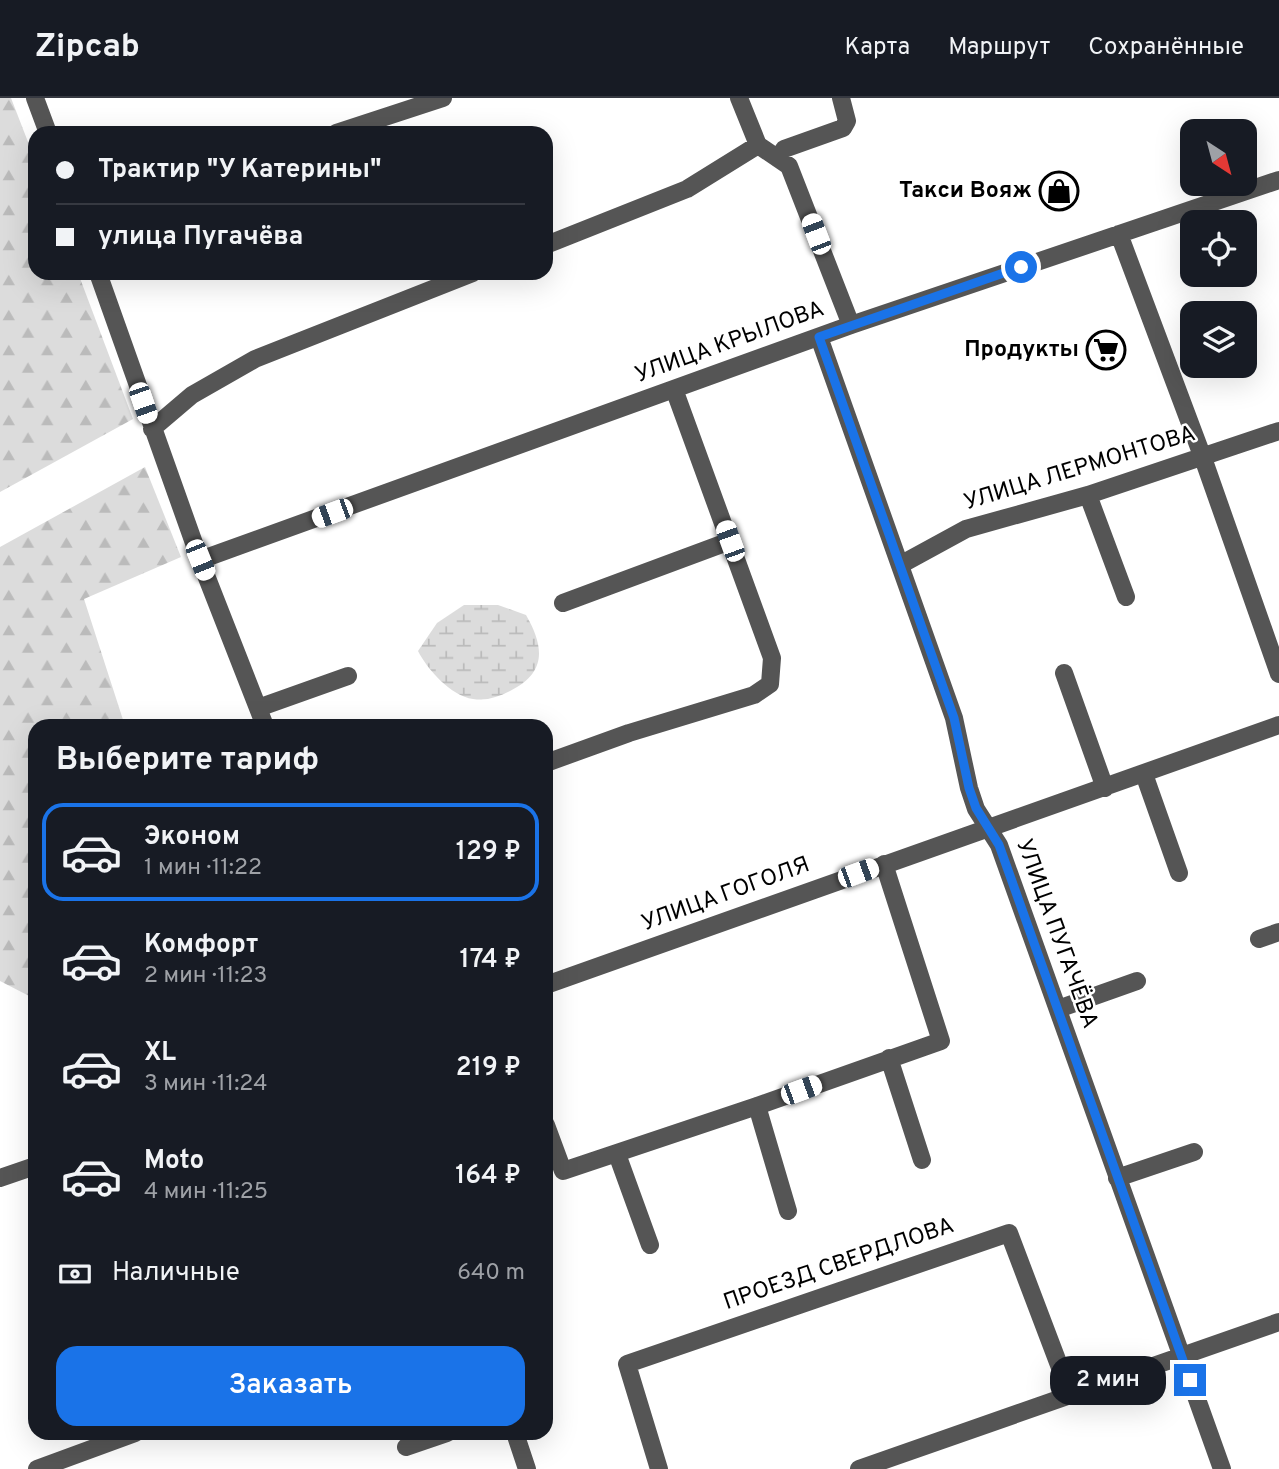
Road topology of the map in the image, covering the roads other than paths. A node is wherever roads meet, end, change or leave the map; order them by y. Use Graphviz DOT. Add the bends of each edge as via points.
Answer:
graph roads {
  1 [pos="35,98"];
  2 [pos="443,98"];
  3 [pos="739,98"];
  4 [pos="841,98"];
  5 [pos="45,126"];
  6 [pos="357,126"];
  7 [pos="758,145"];
  8 [pos="779,159"];
  9 [pos="1279,180"];
  10 [pos="1119,234"];
  11 [pos="553,241"];
  12 [pos="100,280"];
  13 [pos="455,280"];
  14 [pos="850,325"];
  15 [pos="819,337"];
  16 [pos="674,389"];
  17 [pos="152,429"];
  18 [pos="1279,431"];
  19 [pos="1203,458"];
  20 [pos="1088,495"];
  21 [pos="730,541"];
  22 [pos="200,560"];
  23 [pos="900,565"];
  24 [pos="1126,597"];
  25 [pos="563,603"];
  26 [pos="1064,673"];
  27 [pos="1279,674"];
  28 [pos="348,676"];
  29 [pos="258,708"];
  30 [pos="262,719"];
  31 [pos="1279,725"];
  32 [pos="553,760"];
  33 [pos="1144,774"];
  34 [pos="1105,788"];
  35 [pos="986,827"];
  36 [pos="884,864"];
  37 [pos="1179,873"];
  38 [pos="1279,932"];
  39 [pos="1259,939"];
  40 [pos="1137,981"];
  41 [pos="553,982"];
  42 [pos="1058,1009"];
  43 [pos="890,1058"];
  44 [pos="757,1107"];
  45 [pos="553,1144"];
  46 [pos="1194,1152"];
  47 [pos="617,1154"];
  48 [pos="922,1160"];
  49 [pos="28,1168"];
  50 [pos="0,1178"];
  51 [pos="1117,1178"];
  52 [pos="788,1211"];
  53 [pos="649,1245"];
  54 [pos="1279,1322"];
  55 [pos="1182,1358"];
  56 [pos="1070,1394"];
  57 [pos="116,1440"];
  58 [pos="426,1440"];
  59 [pos="517,1440"];
  60 [pos="406,1447"];
  61 [pos="889,1465"];
  62 [pos="37,1469"];
  63 [pos="527,1469"];
  64 [pos="659,1469"];
  65 [pos="859,1469"];
  66 [pos="1222,1469"];
  1 -- 5 [label="street"];
  2 -- 6 [label="street"];
  3 -- 7 [label="street"];
  4 -- 8 [label="street" via="847,121 843,128 784,149"];
  7 -- 8 [label="street"];
  7 -- 11 [label="street" via="687,189"];
  8 -- 14 [label="street" via="789,166"];
  9 -- 10 [label="street, УЛИЦА КРЫЛОВА"];
  10 -- 14 [label="street, УЛИЦА КРЫЛОВА"];
  10 -- 19 [label="street"];
  12 -- 17 [label="street"];
  13 -- 17 [label="street" via="255,359 192,394"];
  14 -- 15 [label="street, УЛИЦА КРЫЛОВА"];
  15 -- 16 [label="street, УЛИЦА КРЫЛОВА"];
  15 -- 23 [label="street, УЛИЦА ПУГАЧЁВА"];
  16 -- 21 [label="street"];
  16 -- 22 [label="street, УЛИЦА КРЫЛОВА"];
  17 -- 22 [label="street"];
  18 -- 19 [label="street, УЛИЦА ЛЕРМОНТОВА"];
  19 -- 20 [label="street, УЛИЦА ЛЕРМОНТОВА"];
  19 -- 27 [label="street"];
  20 -- 23 [label="street, УЛИЦА ЛЕРМОНТОВА" via="965,529"];
  20 -- 24 [label="street"];
  21 -- 25 [label="street"];
  21 -- 32 [label="street" via="772,658 770,684 754,695"];
  22 -- 29 [label="street"];
  23 -- 35 [label="street, УЛИЦА ПУГАЧЁВА" via="954,718 969,788"];
  26 -- 34 [label="street"];
  28 -- 29 [label="street"];
  29 -- 30 [label="street"];
  31 -- 33 [label="street, УЛИЦА ГОГОЛЯ"];
  33 -- 34 [label="street, УЛИЦА ГОГОЛЯ"];
  33 -- 37 [label="street"];
  34 -- 35 [label="street, УЛИЦА ГОГОЛЯ"];
  35 -- 36 [label="street, УЛИЦА ГОГОЛЯ"];
  35 -- 42 [label="street, УЛИЦА ПУГАЧЁВА" via="999,845"];
  36 -- 41 [label="street, УЛИЦА ГОГОЛЯ"];
  36 -- 43 [label="street" via="941,1041"];
  38 -- 39 [label="street"];
  40 -- 42 [label="street"];
  42 -- 51 [label="street, УЛИЦА ПУГАЧЁВА"];
  43 -- 44 [label="street"];
  43 -- 48 [label="street"];
  44 -- 47 [label="street"];
  44 -- 52 [label="street"];
  45 -- 47 [label="street" via="563,1171"];
  46 -- 51 [label="street"];
  47 -- 53 [label="street"];
  49 -- 50 [label="street"];
  51 -- 55 [label="street, УЛИЦА ПУГАЧЁВА"];
  54 -- 55 [label="street"];
  55 -- 56 [label="street"];
  55 -- 66 [label="street, УЛИЦА ПУГАЧЁВА"];
  56 -- 61 [label="street"];
  56 -- 64 [label="street, ПРОЕЗД СВЕРДЛОВА" via="1009,1233 626,1364"];
  57 -- 62 [label="street"];
  58 -- 60 [label="street"];
  59 -- 63 [label="street"];
  61 -- 65 [label="street"];
}
